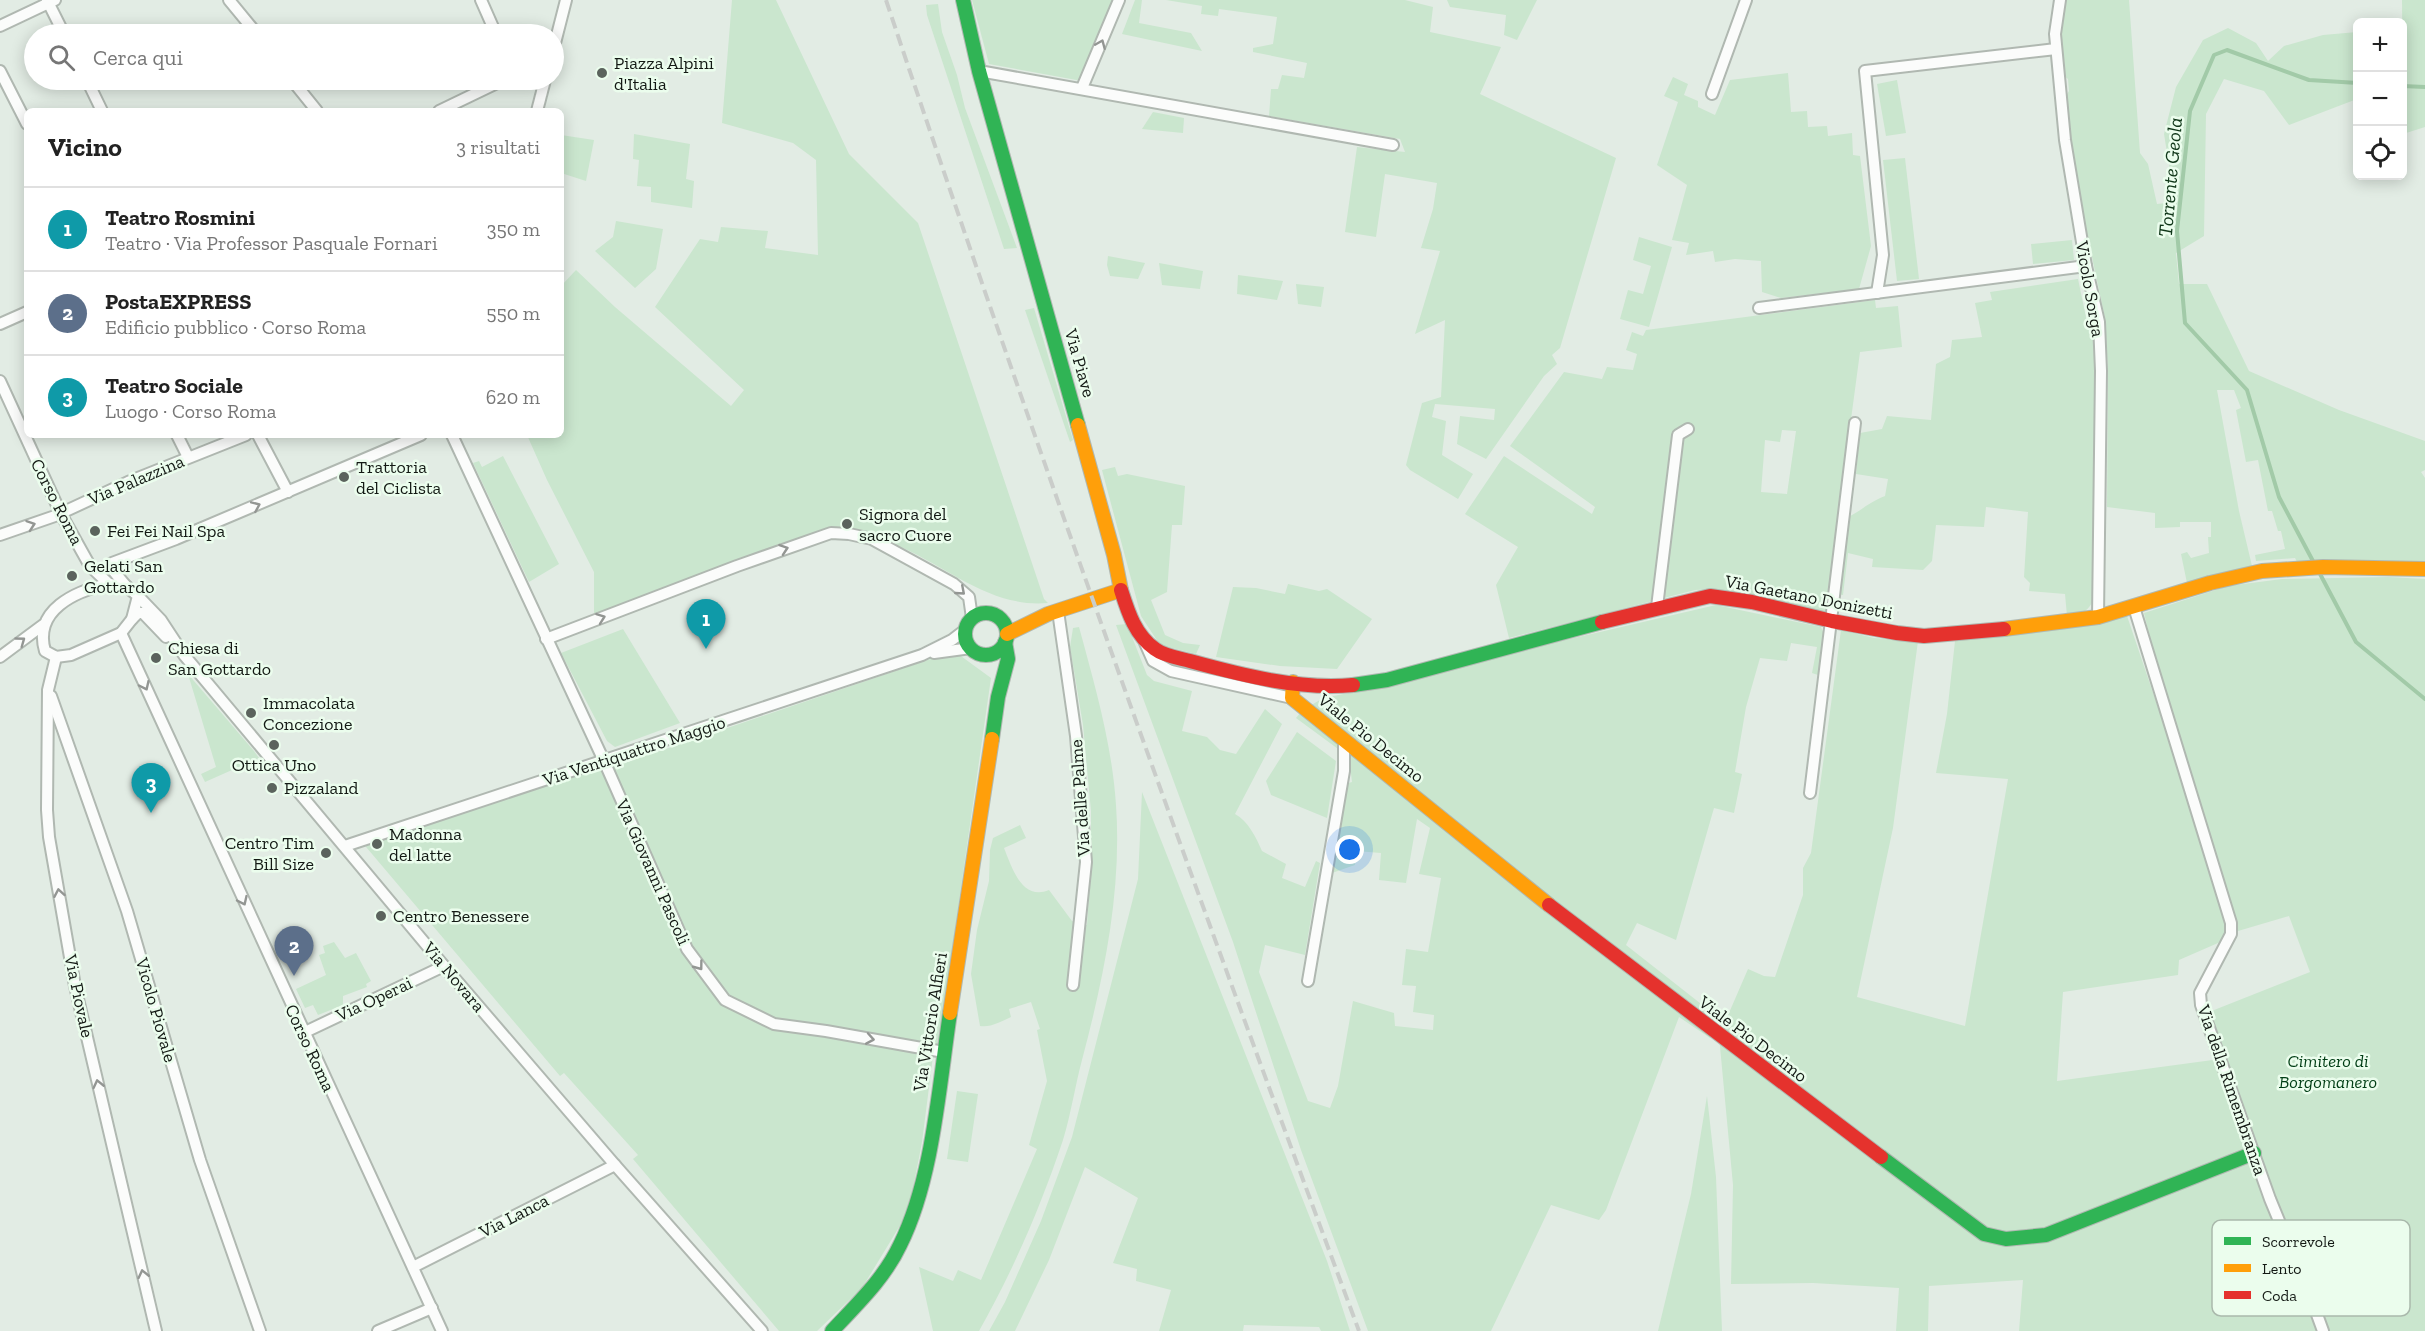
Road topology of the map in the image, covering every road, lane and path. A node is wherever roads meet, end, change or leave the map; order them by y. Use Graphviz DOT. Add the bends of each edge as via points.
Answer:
graph roads {
  1 [pos="229,0"];
  2 [pos="481,0"];
  3 [pos="566,0"];
  4 [pos="963,0"];
  5 [pos="1119,0"];
  6 [pos="1746,0"];
  7 [pos="2060,0"];
  8 [pos="50,1"];
  9 [pos="60,24"];
  10 [pos="249,24"];
  11 [pos="492,24"];
  12 [pos="560,24"];
  13 [pos="0,26"];
  14 [pos="2056,49"];
  15 [pos="0,71"];
  16 [pos="979,71"];
  17 [pos="1082,88"];
  18 [pos="92,90"];
  19 [pos="300,90"];
  20 [pos="483,90"];
  21 [pos="542,90"];
  22 [pos="1712,93"];
  23 [pos="101,108"];
  24 [pos="315,108"];
  25 [pos="445,108"];
  26 [pos="538,108"];
  27 [pos="24,118"];
  28 [pos="1393,145"];
  29 [pos="2086,266"];
  30 [pos="1877,293"];
  31 [pos="1759,308"];
  32 [pos="24,313"];
  33 [pos="0,324"];
  34 [pos="0,381"];
  35 [pos="1855,423"];
  36 [pos="1688,429"];
  37 [pos="24,433"];
  38 [pos="26,438"];
  39 [pos="178,438"];
  40 [pos="238,438"];
  41 [pos="260,438"];
  42 [pos="413,438"];
  43 [pos="453,438"];
  44 [pos="188,457"];
  45 [pos="288,492"];
  46 [pos="61,514"];
  47 [pos="0,535"];
  48 [pos="2425,569"];
  49 [pos="109,584"];
  50 [pos="126,585"];
  51 [pos="1121,590"];
  52 [pos="138,596"];
  53 [pos="1657,607"];
  54 [pos="2134,608"];
  55 [pos="1053,613"];
  56 [pos="995,615"];
  57 [pos="2098,617"];
  58 [pos="132,619"];
  59 [pos="1832,621"];
  60 [pos="969,624"];
  61 [pos="43,625"];
  62 [pos="121,633"];
  63 [pos="1006,638"];
  64 [pos="546,639"];
  65 [pos="1145,642"];
  66 [pos="976,651"];
  67 [pos="184,655"];
  68 [pos="922,655"];
  69 [pos="0,657"];
  70 [pos="56,657"];
  71 [pos="1293,682"];
  72 [pos="48,690"];
  73 [pos="998,697"];
  74 [pos="1292,698"];
  75 [pos="1344,740"];
  76 [pos="604,761"];
  77 [pos="1810,794"];
  78 [pos="345,846"];
  79 [pos="444,966"];
  80 [pos="1308,981"];
  81 [pos="1073,985"];
  82 [pos="303,1033"];
  83 [pos="944,1052"];
  84 [pos="2254,1153"];
  85 [pos="615,1165"];
  86 [pos="2280,1220"];
  87 [pos="413,1267"];
  88 [pos="432,1308"];
  89 [pos="2316,1316"];
  90 [pos="834,1330"];
  91 [pos="156,1331"];
  92 [pos="260,1331"];
  93 [pos="378,1331"];
  94 [pos="442,1331"];
  95 [pos="762,1331"];
  96 [pos="2322,1331"];
  1 -- 10 [label="street"];
  2 -- 11 [label="street"];
  3 -- 12 [label="street"];
  4 -- 16 [label="street, Via Piave"];
  17 -- 5 [label="street, one-way"];
  6 -- 22 [label="street"];
  7 -- 14 [label="street, Vicolo Sorga"];
  8 -- 9 [label="street"];
  8 -- 13 [label="street"];
  14 -- 29 [label="street, Vicolo Sorga" via="2065,140"];
  14 -- 30 [label="street" via="1865,71 1883,255"];
  15 -- 27 [label="street"];
  16 -- 17 [label="street"];
  16 -- 51 [label="street, Via Piave"];
  17 -- 28 [label="street"];
  18 -- 23 [label="street"];
  19 -- 24 [label="street"];
  20 -- 25 [label="street"];
  21 -- 26 [label="street"];
  29 -- 30 [label="street"];
  29 -- 57 [label="street, Vicolo Sorga" via="2099,322 2102,371"];
  30 -- 31 [label="street"];
  32 -- 33 [label="street"];
  34 -- 37 [label="street, Corso Roma"];
  35 -- 59 [label="street"];
  36 -- 53 [label="street" via="1678,435"];
  38 -- 46 [label="street, Corso Roma"];
  39 -- 44 [label="street"];
  40 -- 44 [label="street, Via Palazzina"];
  41 -- 45 [label="street"];
  42 -- 45 [label="street"];
  43 -- 64 [label="street, Via Giovanni Pascoli"];
  44 -- 46 [label="street, Via Palazzina"];
  50 -- 45 [label="street, Via Novara, one-way" via="111,568 112,563"];
  47 -- 46 [label="street, Via Palazzina, one-way"];
  46 -- 49 [label="street, Corso Roma" via="90,566"];
  48 -- 54 [label="street, Via Gaetano Donizetti" via="2323,567 2262,571"];
  49 -- 50 [label="street"];
  49 -- 61 [label="street" via="88,588 67,600"];
  50 -- 52 [label="street, Via Novara"];
  51 -- 55 [label="street"];
  51 -- 65 [label="street" via="1126,610"];
  52 -- 58 [label="street"];
  52 -- 67 [label="street, Via Novara" via="156,614"];
  53 -- 59 [label="street, Via Gaetano Donizetti" via="1710,596"];
  53 -- 71 [label="street, Via Gaetano Donizetti" via="1387,680 1356,686"];
  54 -- 57 [label="street, Via Gaetano Donizetti"];
  54 -- 84 [label="street, Via della Rimembranza" via="2231,923 2231,934 2199,1001"];
  55 -- 56 [label="street"];
  55 -- 63 [label="street" via="1021,626"];
  55 -- 81 [label="street, Via delle Palme" via="1076,736 1086,862"];
  56 -- 60 [label="street" via="983,613"];
  56 -- 63 [label="street" via="1004,623"];
  57 -- 59 [label="street, Via Gaetano Donizetti" via="1924,636"];
  58 -- 62 [label="street"];
  58 -- 67 [label="street" via="143,613"];
  59 -- 77 [label="street"];
  64 -- 60 [label="street, one-way" via="831,532 872,539 957,586 969,597"];
  60 -- 66 [label="street" via="965,637"];
  60 -- 68 [label="street, Via Ventiquattro Maggio"];
  69 -- 61 [label="street, one-way"];
  61 -- 70 [label="street" via="41,640 45,651"];
  62 -- 70 [label="street" via="71,656"];
  62 -- 82 [label="street, Corso Roma, one-way"];
  63 -- 66 [label="street" via="996,652"];
  63 -- 73 [label="street" via="1008,658"];
  64 -- 76 [label="street, Via Giovanni Pascoli"];
  65 -- 71 [label="street, Via Gaetano Donizetti" via="1172,656"];
  65 -- 74 [label="street" via="1153,661 1171,671"];
  66 -- 68 [label="street, Via Ventiquattro Maggio"];
  66 -- 73 [label="street" via="994,669"];
  67 -- 78 [label="street, Via Novara"];
  68 -- 76 [label="street, Via Ventiquattro Maggio"];
  70 -- 72 [label="street, Via Piovale"];
  71 -- 74 [label="street, Viale Pio Decimo"];
  91 -- 72 [label="street, Via Piovale, one-way" via="75,986 49,837"];
  72 -- 92 [label="street, Vicolo Piovale" via="127,911 200,1160"];
  73 -- 83 [label="street, Via Vittorio Alfieri"];
  74 -- 75 [label="street, Viale Pio Decimo"];
  75 -- 80 [label="street" via="1344,771"];
  75 -- 84 [label="street, Viale Pio Decimo" via="1719,1036 1984,1234 2006,1239 2046,1235"];
  76 -- 78 [label="street, Via Ventiquattro Maggio"];
  76 -- 83 [label="street, Via Giovanni Pascoli, one-way" via="687,949 725,1000 774,1024"];
  78 -- 79 [label="street, Via Novara"];
  79 -- 82 [label="street, Via Operai"];
  79 -- 85 [label="street, Via Novara"];
  82 -- 87 [label="street, Corso Roma"];
  83 -- 90 [label="street, Via Vittorio Alfieri" via="918,1202 900,1246 876,1284"];
  84 -- 86 [label="street, Via della Rimembranza"];
  85 -- 87 [label="street, Via Lanca"];
  85 -- 95 [label="street, Via Novara"];
  87 -- 88 [label="street, Corso Roma"];
  88 -- 93 [label="street"];
  88 -- 94 [label="street, Corso Roma"];
  89 -- 96 [label="street, Via della Rimembranza"];
}
